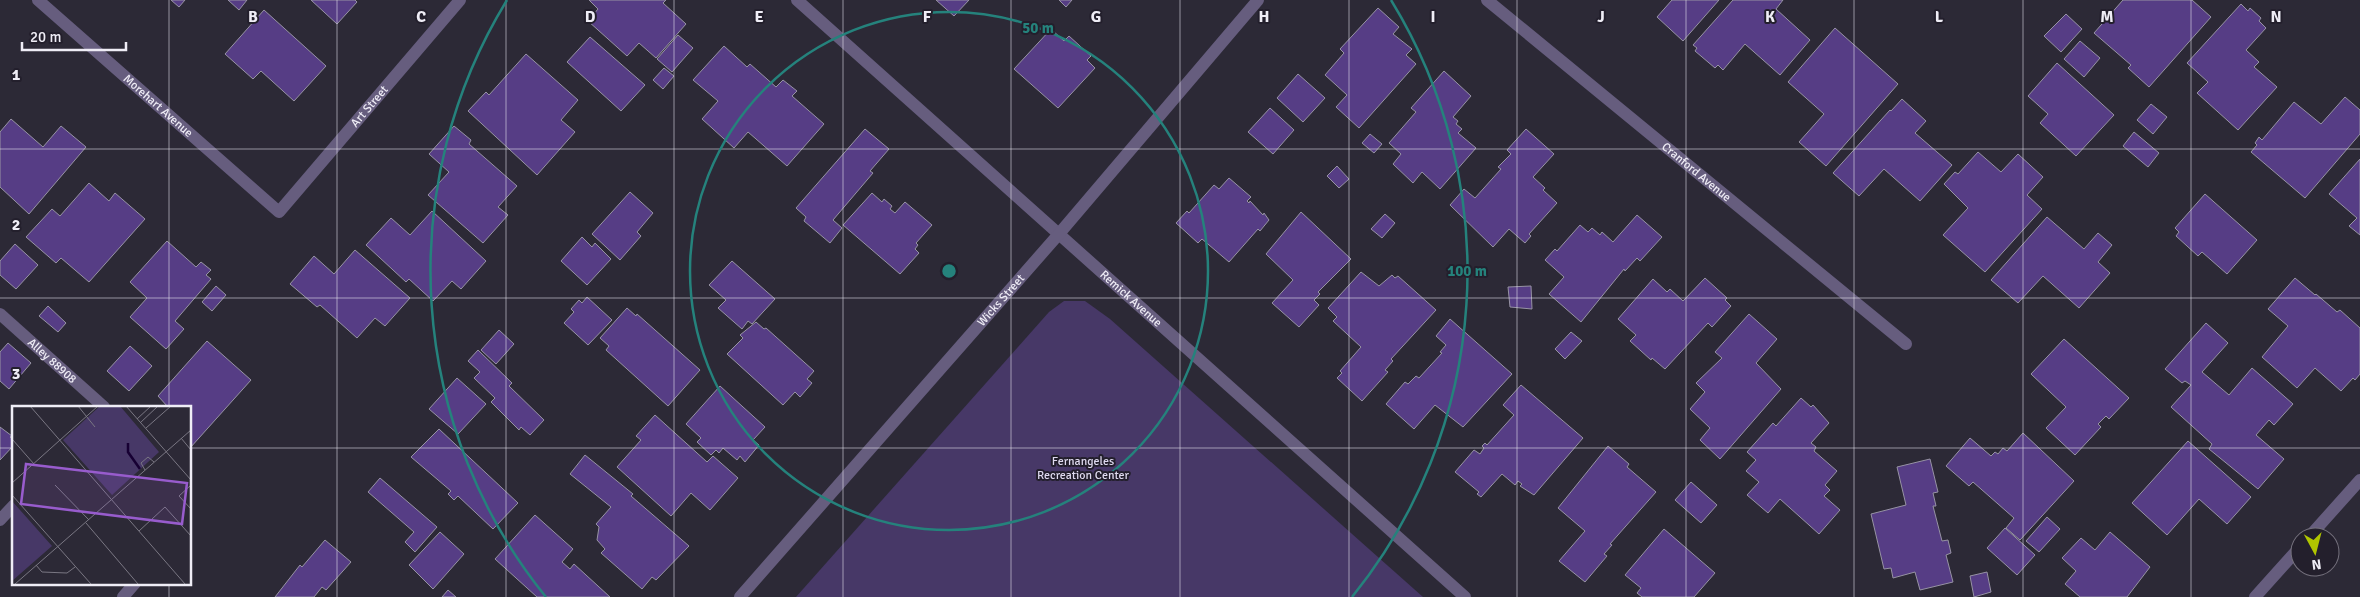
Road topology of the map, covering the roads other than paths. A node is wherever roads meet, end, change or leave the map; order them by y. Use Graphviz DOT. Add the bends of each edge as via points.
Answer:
graph roads {
  1 [pos="38,0"];
  2 [pos="460,0"];
  3 [pos="797,0"];
  4 [pos="1258,0"];
  5 [pos="1487,0"];
  6 [pos="279,212"];
  7 [pos="1058,235"];
  8 [pos="0,314"];
  9 [pos="1906,344"];
  10 [pos="103,406"];
  11 [pos="2360,480"];
  12 [pos="12,508"];
  13 [pos="0,520"];
  14 [pos="2318,527"];
  15 [pos="2290,558"];
  16 [pos="134,584"];
  17 [pos="123,597"];
  18 [pos="740,597"];
  19 [pos="1465,597"];
  20 [pos="2255,597"];
  1 -- 6 [label="street, Morehart Avenue"];
  2 -- 6 [label="street, Art Street"];
  3 -- 7 [label="street, Remick Avenue"];
  4 -- 7 [label="street, Wicks Street"];
  5 -- 9 [label="street, Cranford Avenue"];
  7 -- 18 [label="street, Wicks Street"];
  7 -- 19 [label="street, Remick Avenue"];
  8 -- 10 [label="street, Alley 88908"];
  11 -- 14 [label="street"];
  12 -- 13 [label="street"];
  15 -- 20 [label="street"];
  16 -- 17 [label="street"];
}
